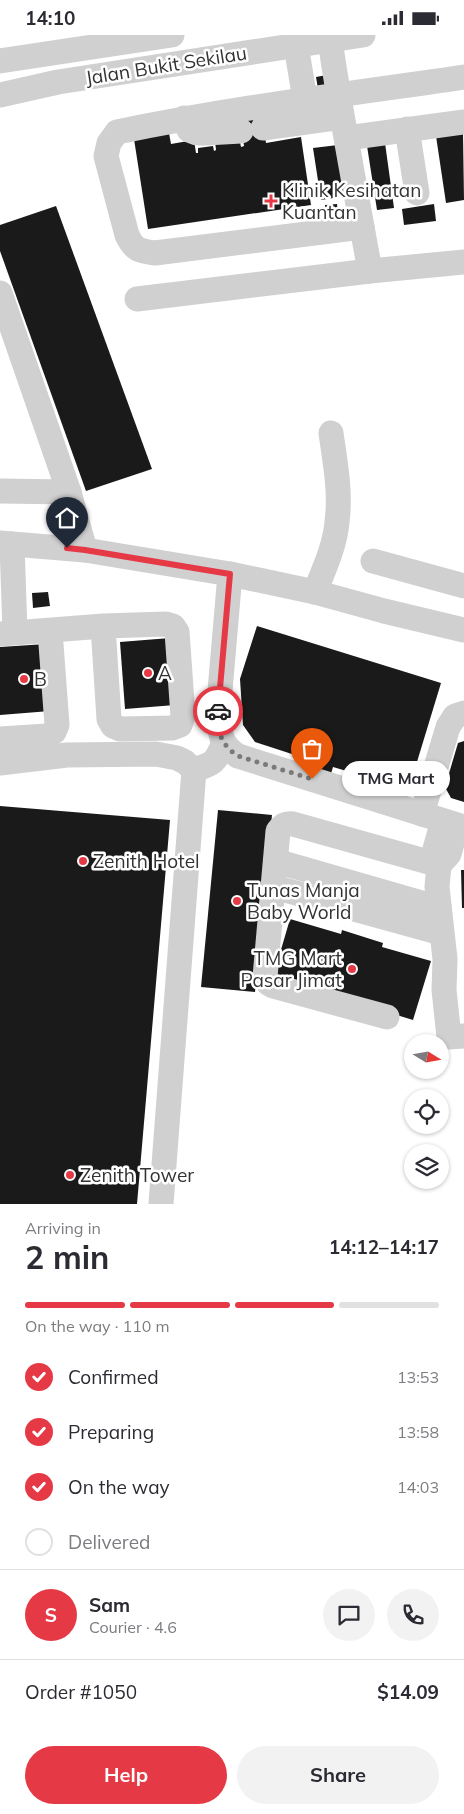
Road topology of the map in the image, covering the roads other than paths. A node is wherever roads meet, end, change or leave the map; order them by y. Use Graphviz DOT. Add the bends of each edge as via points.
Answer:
graph roads {
  1 [pos="172,35"];
  2 [pos="363,35"];
  3 [pos="330,40"];
  4 [pos="51,44"];
  5 [pos="296,45"];
  6 [pos="0,61"];
  7 [pos="464,77"];
  8 [pos="58,82"];
  9 [pos="0,95"];
  10 [pos="305,100"];
  11 [pos="342,117"];
  12 [pos="184,118"];
  13 [pos="464,122"];
  14 [pos="407,129"];
  15 [pos="417,193"];
  16 [pos="362,227"];
  17 [pos="464,262"];
  18 [pos="370,271"];
  19 [pos="137,299"];
  20 [pos="1,302"];
  21 [pos="332,433"];
  22 [pos="0,491"];
  23 [pos="70,491"];
  24 [pos="6,543"];
  25 [pos="85,550"];
  26 [pos="373,561"];
  27 [pos="230,574"];
  28 [pos="464,586"];
  29 [pos="315,592"];
  30 [pos="103,626"];
  31 [pos="464,630"];
  32 [pos="50,631"];
  33 [pos="8,633"];
  34 [pos="464,713"];
  35 [pos="0,739"];
  36 [pos="223,744"];
  37 [pos="0,763"];
  38 [pos="194,770"];
  39 [pos="446,822"];
  40 [pos="441,856"];
  41 [pos="276,861"];
  42 [pos="274,887"];
  43 [pos="438,908"];
  44 [pos="441,933"];
  45 [pos="387,1017"];
  46 [pos="464,1037"];
  47 [pos="161,1204"];
  1 -- 4 [label="street"];
  2 -- 3 [label="street, Jalan Bukit Sekilau"];
  3 -- 5 [label="street, Jalan Bukit Sekilau"];
  3 -- 11 [label="street"];
  4 -- 6 [label="street"];
  4 -- 8 [label="street"];
  5 -- 8 [label="street, Jalan Bukit Sekilau"];
  5 -- 10 [label="street"];
  7 -- 11 [label="street"];
  8 -- 9 [label="street, Jalan Bukit Sekilau"];
  10 -- 11 [label="street"];
  10 -- 12 [label="street"];
  11 -- 12 [label="street" via="197,133 189,130"];
  11 -- 14 [label="street"];
  11 -- 16 [label="street"];
  12 -- 16 [label="street" via="117,132 109,143 106,156 126,235 132,246 155,253"];
  13 -- 14 [label="street"];
  14 -- 15 [label="street"];
  16 -- 18 [label="street"];
  17 -- 18 [label="street"];
  18 -- 19 [label="street"];
  20 -- 23 [label="street"];
  21 -- 29 [label="street" via="338,489 337,521"];
  22 -- 23 [label="street"];
  23 -- 25 [label="street"];
  24 -- 25 [label="street"];
  24 -- 33 [label="street"];
  25 -- 27 [label="street"];
  26 -- 28 [label="street"];
  27 -- 29 [label="street"];
  27 -- 36 [label="street" via="218,714"];
  29 -- 31 [label="street"];
  30 -- 30 [label="street" via="109,719 113,726 120,729 180,725 183,716 177,632 173,626"];
  30 -- 32 [label="street"];
  32 -- 33 [label="street"];
  32 -- 35 [label="street" via="57,725 54,732 46,736"];
  34 -- 39 [label="street" via="455,716 448,727"];
  36 -- 38 [label="street" via="219,757 212,764"];
  36 -- 39 [label="street" via="238,756"];
  37 -- 38 [label="street" via="67,755 156,754 177,758"];
  38 -- 47 [label="street"];
  39 -- 40 [label="street"];
  40 -- 41 [label="street" via="286,823 278,831"];
  40 -- 43 [label="street"];
  41 -- 42 [label="street"];
  41 -- 43 [label="street"];
  42 -- 44 [label="street"];
  42 -- 45 [label="street" via="268,983"];
  43 -- 44 [label="street"];
  44 -- 46 [label="street" via="449,1037"];
}
